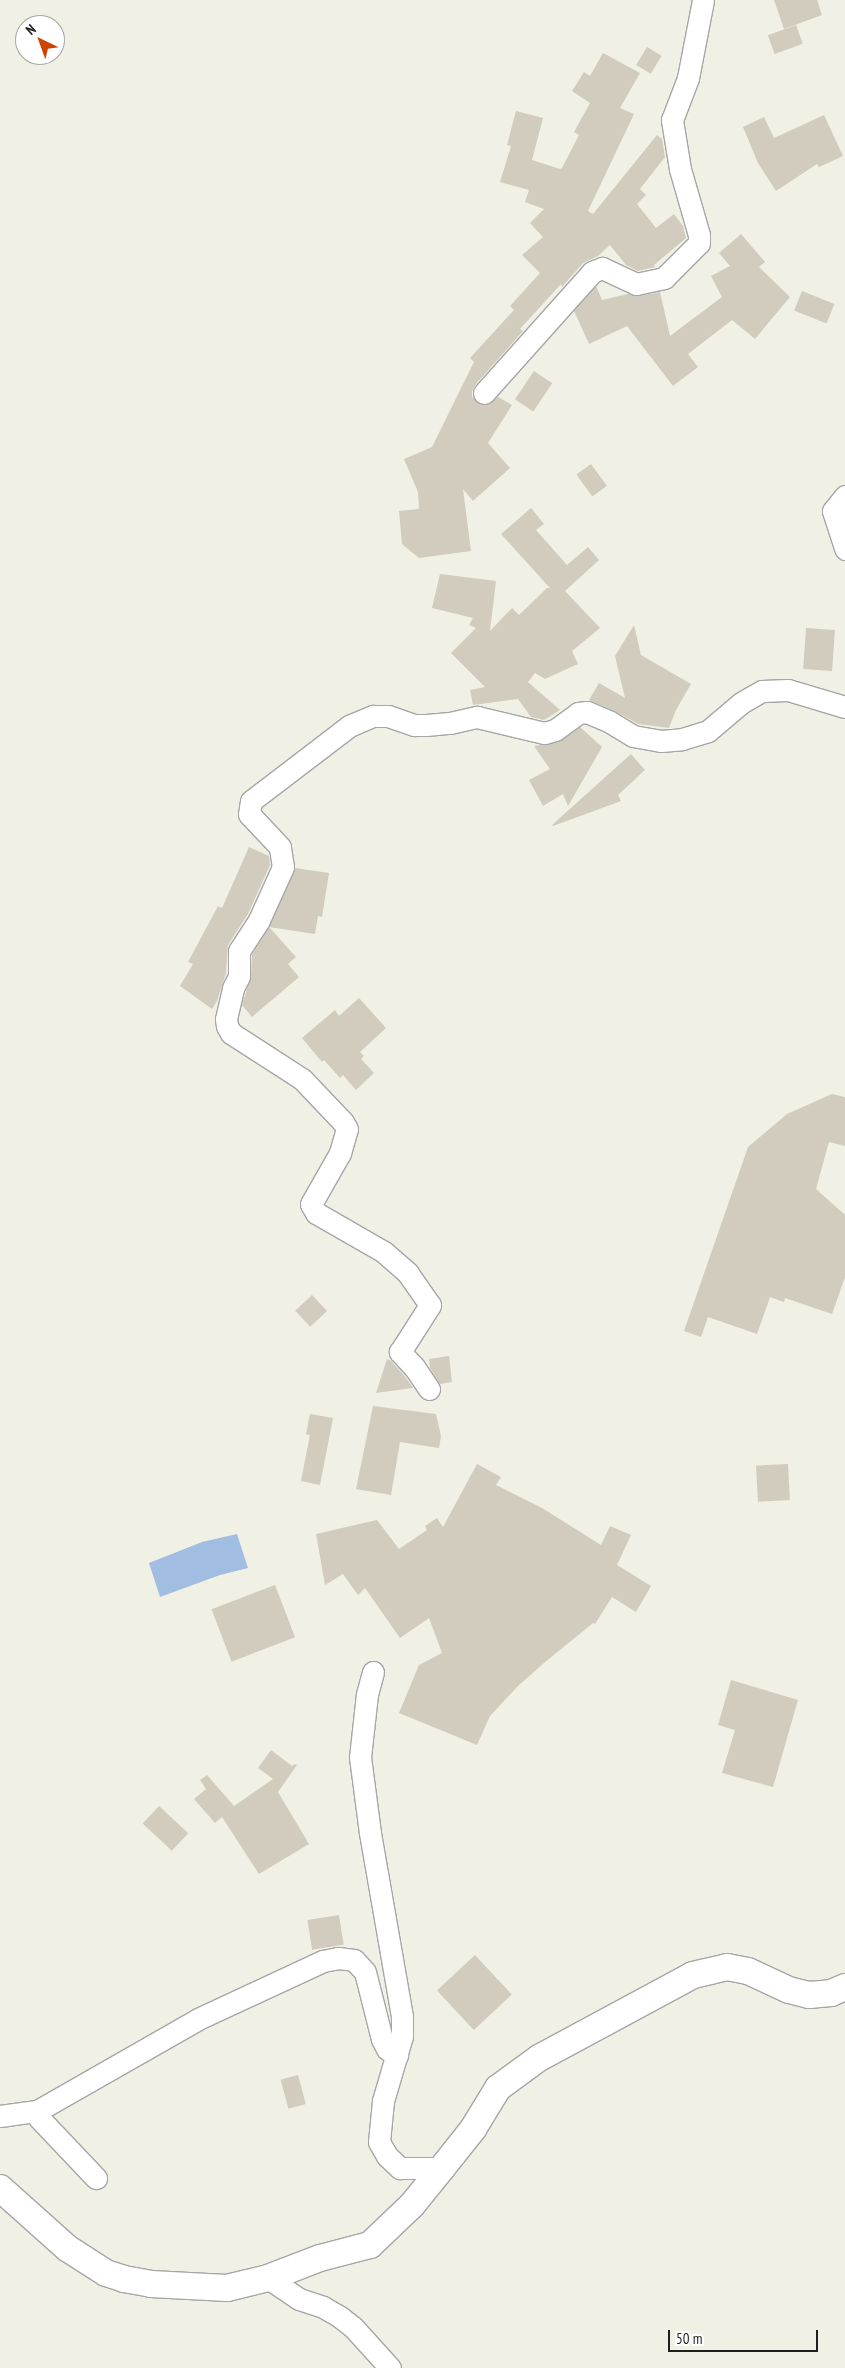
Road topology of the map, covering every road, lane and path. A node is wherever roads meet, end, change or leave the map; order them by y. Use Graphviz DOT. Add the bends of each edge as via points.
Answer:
graph roads {
  1 [pos="704,0"];
  2 [pos="484,393"];
  3 [pos="845,496"];
  4 [pos="845,549"];
  5 [pos="845,707"];
  6 [pos="429,1389"];
  7 [pos="373,1672"];
  8 [pos="845,1987"];
  9 [pos="397,2055"];
  10 [pos="37,2112"];
  11 [pos="0,2116"];
  12 [pos="442,2168"];
  13 [pos="96,2178"];
  14 [pos="0,2188"];
  15 [pos="268,2278"];
  16 [pos="390,2368"];
  1 -- 2 [label="street" via="688,78 672,120 680,169 699,243 664,278 636,284 602,268 592,272"];
  3 -- 4 [label="street" via="833,510"];
  5 -- 6 [label="street" via="788,690 762,691 740,703 708,731 661,740 633,736 587,712 578,713 555,730 544,733 477,717 450,723 414,725 388,716 373,716 349,726 251,801 248,814 280,847 283,867 259,920 238,951 239,976 233,988 227,1026 232,1033 302,1079 344,1122 347,1129 340,1153 311,1204 316,1213 384,1252 408,1273 430,1306 400,1352"];
  7 -- 9 [label="street" via="367,1694 360,1757 402,2016 402,2036"];
  8 -- 12 [label="street" via="831,1993 810,1995 789,1990 748,1971 727,1967 693,1975 520,2070 498,2088"];
  9 -- 10 [label="street" via="387,2049 382,2039 365,1972 354,1960 338,1958 324,1961 198,2019"];
  9 -- 12 [label="street" via="383,2101 379,2142 387,2156 400,2168"];
  10 -- 11 [label="street"];
  10 -- 13 [label="street"];
  12 -- 15 [label="street" via="412,2205 370,2245 320,2258"];
  14 -- 15 [label="street" via="67,2248 88,2263 124,2279 151,2284 227,2288"];
  15 -- 16 [label="street" via="299,2299 340,2317"];
}
